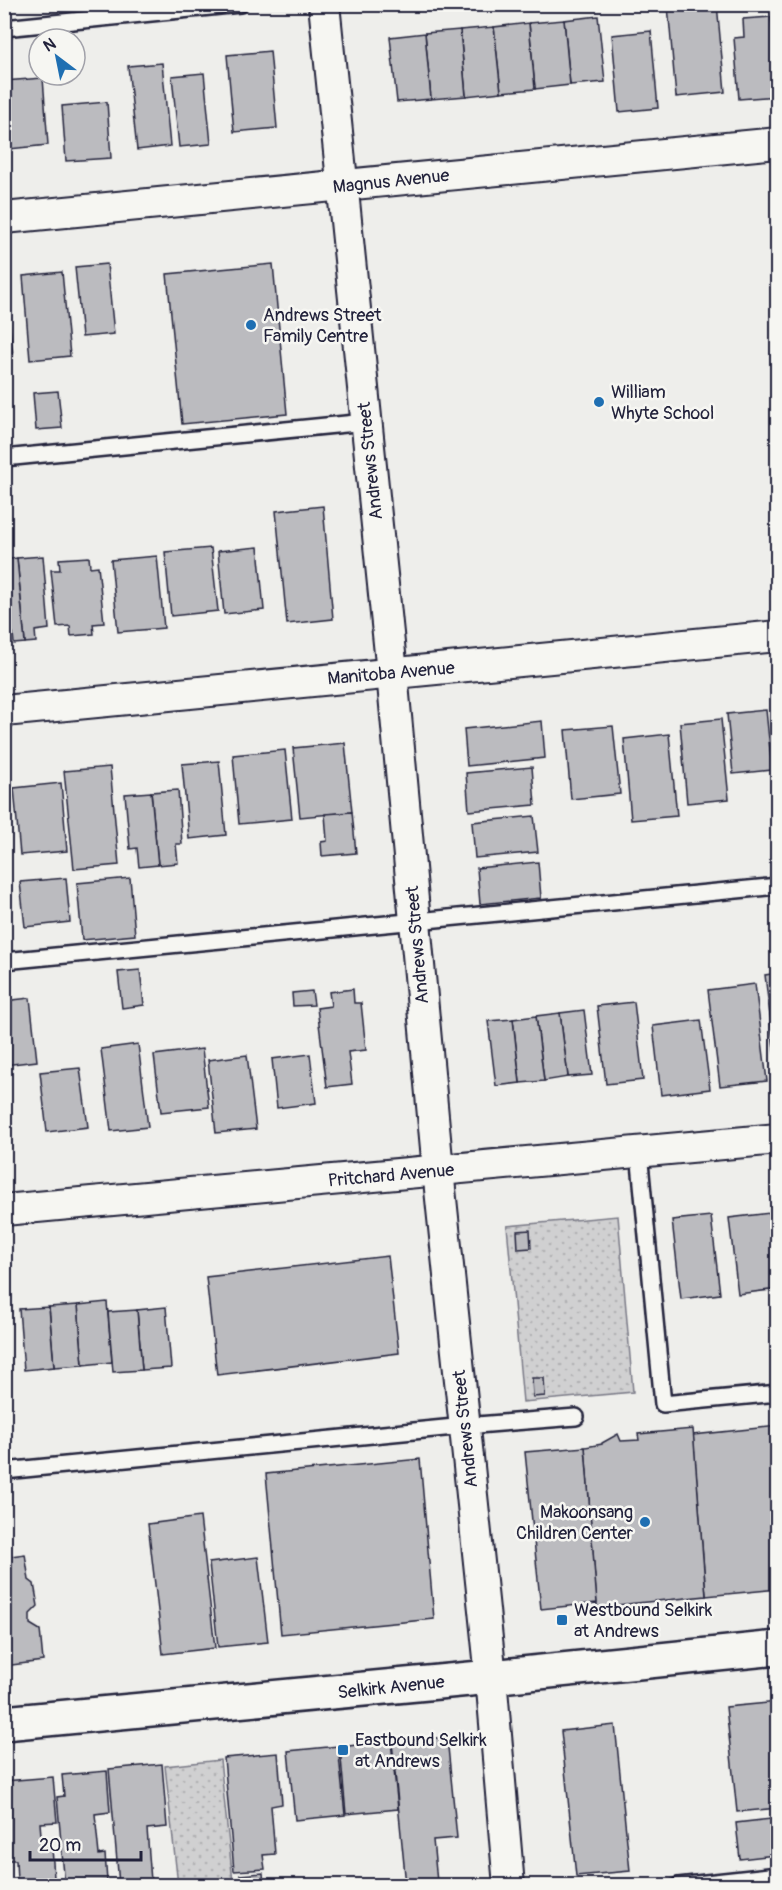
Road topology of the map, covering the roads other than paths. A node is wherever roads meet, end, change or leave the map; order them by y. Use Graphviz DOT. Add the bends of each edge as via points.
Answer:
graph roads {
  1 [pos="240,4"];
  2 [pos="324,4"];
  3 [pos="4,28"];
  4 [pos="777,143"];
  5 [pos="341,186"];
  6 [pos="4,218"];
  7 [pos="366,422"];
  8 [pos="4,458"];
  9 [pos="777,636"];
  10 [pos="392,673"];
  11 [pos="4,711"];
  12 [pos="777,886"];
  13 [pos="415,921"];
  14 [pos="4,961"];
  15 [pos="777,1139"];
  16 [pos="639,1152"];
  17 [pos="438,1170"];
  18 [pos="4,1210"];
  19 [pos="777,1393"];
  20 [pos="576,1417"];
  21 [pos="465,1425"];
  22 [pos="4,1471"];
  23 [pos="777,1648"];
  24 [pos="491,1677"];
  25 [pos="4,1723"];
  26 [pos="777,1875"];
  27 [pos="509,1886"];
  28 [pos="678,1886"];
  1 -- 3 [label="lane"];
  2 -- 5 [label="street, Andrews Street"];
  4 -- 5 [label="street, Magnus Avenue"];
  5 -- 6 [label="street, Magnus Avenue"];
  5 -- 7 [label="street, Andrews Street"];
  7 -- 8 [label="lane"];
  7 -- 10 [label="street, Andrews Street"];
  9 -- 10 [label="street, Manitoba Avenue"];
  10 -- 11 [label="street, Manitoba Avenue"];
  10 -- 13 [label="street, Andrews Street"];
  12 -- 13 [label="lane"];
  13 -- 14 [label="lane"];
  13 -- 17 [label="street, Andrews Street"];
  15 -- 16 [label="street, Pritchard Avenue"];
  16 -- 17 [label="street, Pritchard Avenue"];
  16 -- 19 [label="lane" via="663,1404"];
  17 -- 18 [label="street, Pritchard Avenue"];
  17 -- 21 [label="street, Andrews Street"];
  20 -- 21 [label="lane"];
  21 -- 22 [label="lane"];
  21 -- 24 [label="street, Andrews Street"];
  23 -- 24 [label="main road, Selkirk Avenue"];
  24 -- 25 [label="main road, Selkirk Avenue"];
  24 -- 27 [label="street, Andrews Street"];
  26 -- 28 [label="lane"];
}
